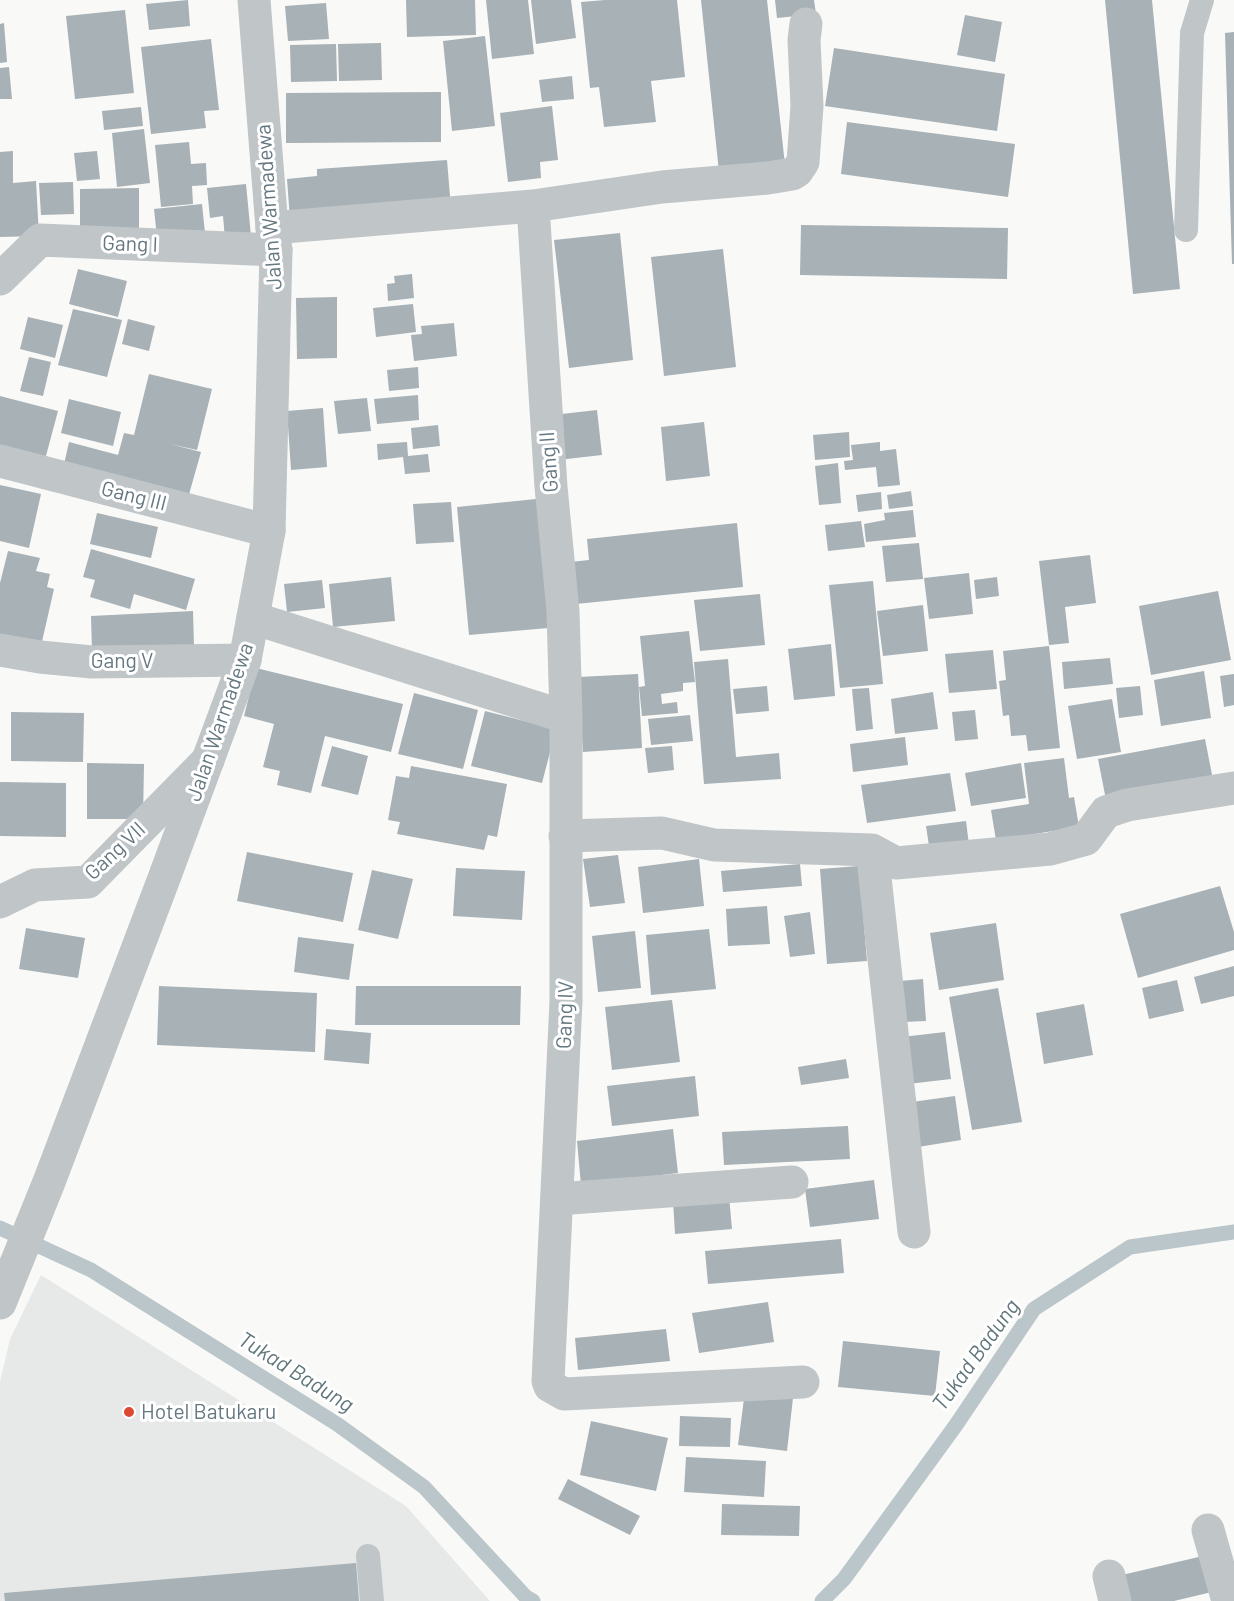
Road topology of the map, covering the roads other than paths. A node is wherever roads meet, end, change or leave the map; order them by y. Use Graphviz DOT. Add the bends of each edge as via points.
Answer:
graph roads {
  1 [pos="254,0"];
  2 [pos="1202,0"];
  3 [pos="806,24"];
  4 [pos="533,206"];
  5 [pos="1186,230"];
  6 [pos="274,239"];
  7 [pos="0,279"];
  8 [pos="0,461"];
  9 [pos="269,531"];
  10 [pos="252,618"];
  11 [pos="0,650"];
  12 [pos="245,660"];
  13 [pos="566,717"];
  14 [pos="208,760"];
  15 [pos="1234,788"];
  16 [pos="565,836"];
  17 [pos="872,850"];
  18 [pos="0,902"];
  19 [pos="792,1182"];
  20 [pos="557,1198"];
  21 [pos="914,1232"];
  22 [pos="1,1300"];
  23 [pos="803,1382"];
  24 [pos="1208,1530"];
  25 [pos="368,1556"];
  26 [pos="372,1601"];
  27 [pos="1228,1601"];
  1 -- 6 [label="street, Jalan Warmadewa"];
  2 -- 5 [label="lane" via="1192,33"];
  3 -- 4 [label="street" via="807,106 803,162 797,171"];
  4 -- 6 [label="street"];
  4 -- 13 [label="street, Gang II" via="563,611"];
  6 -- 7 [label="street, Gang I" via="40,240"];
  6 -- 9 [label="street, Jalan Warmadewa"];
  8 -- 9 [label="street, Gang III"];
  9 -- 10 [label="street, Jalan Warmadewa"];
  10 -- 12 [label="street, Jalan Warmadewa"];
  10 -- 13 [label="street"];
  11 -- 12 [label="street, Gang V" via="92,662"];
  12 -- 14 [label="street, Jalan Warmadewa"];
  13 -- 16 [label="street, Gang IV"];
  14 -- 18 [label="street, Gang VII" via="88,882 35,885"];
  14 -- 22 [label="street, Jalan Warmadewa"];
  15 -- 17 [label="street" via="1127,805 1106,812 1086,839 1050,849 896,864"];
  16 -- 17 [label="street" via="662,833 714,845"];
  16 -- 20 [label="street, Gang IV" via="566,1001"];
  17 -- 21 [label="street"];
  19 -- 20 [label="street"];
  20 -- 23 [label="street, Gang IV" via="550,1386 564,1394"];
  24 -- 27 [label="street"];
  25 -- 26 [label="lane"];
}
